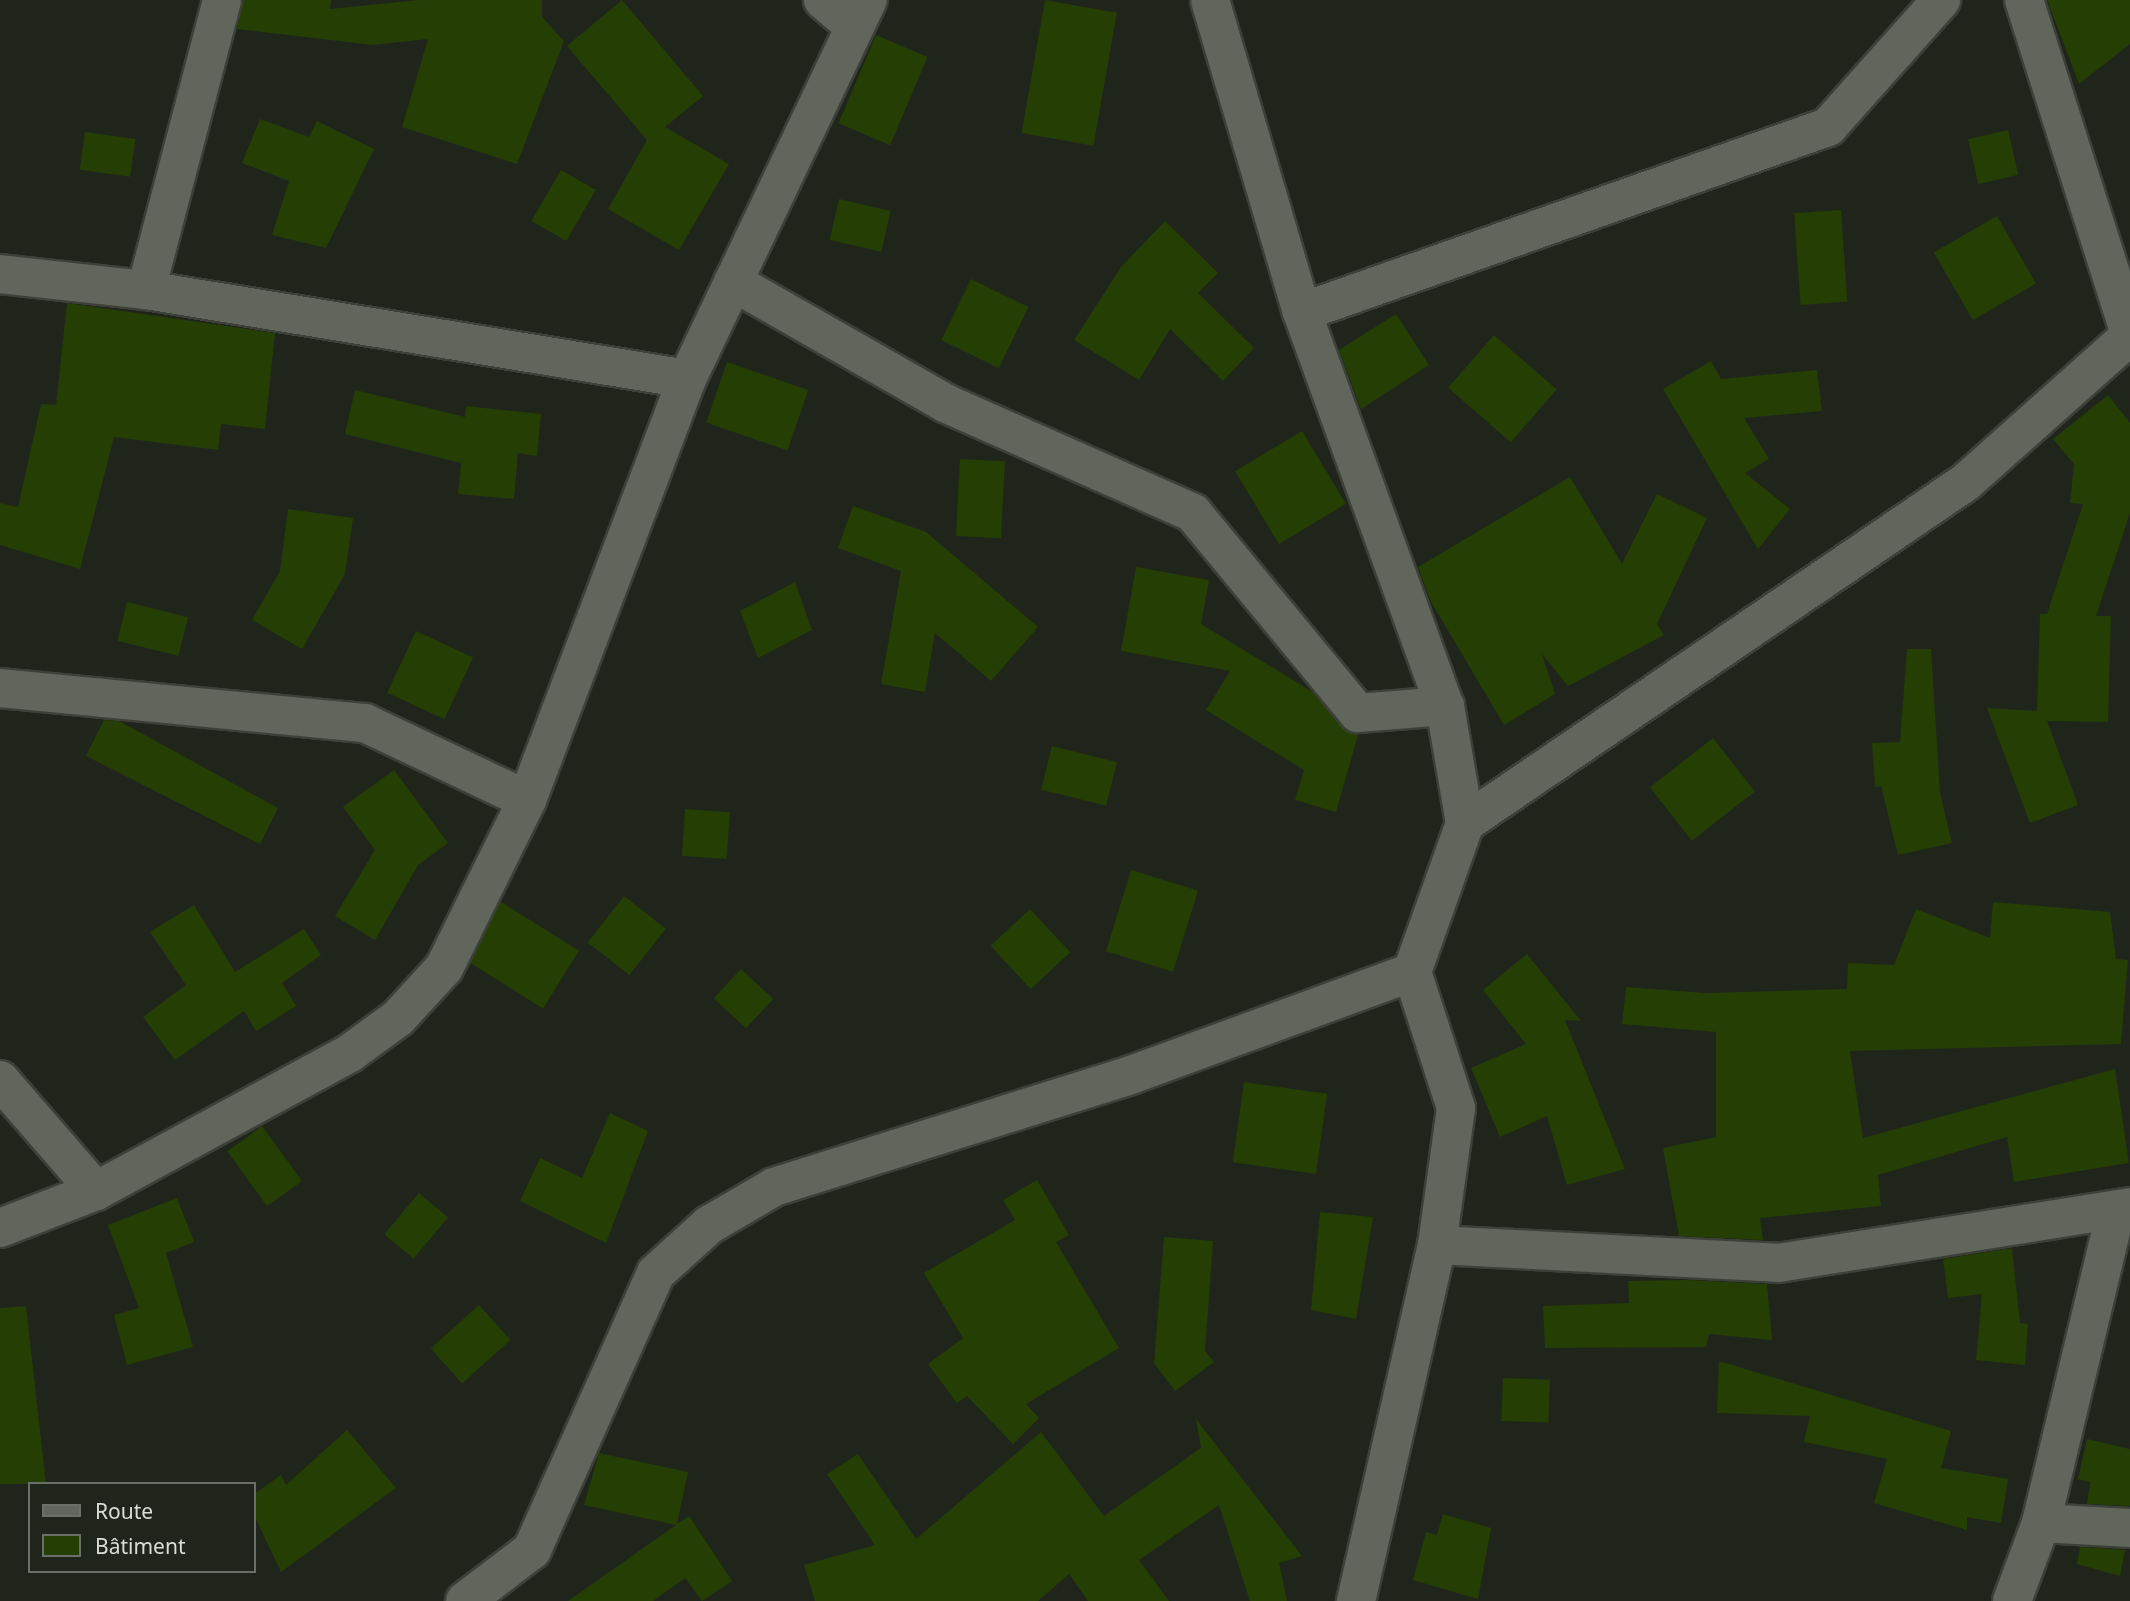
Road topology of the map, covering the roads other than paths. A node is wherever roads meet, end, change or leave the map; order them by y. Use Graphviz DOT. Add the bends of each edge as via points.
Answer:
graph roads {
  1 [pos="222,0"];
  2 [pos="823,0"];
  3 [pos="1210,0"];
  4 [pos="1941,0"];
  5 [pos="2024,0"];
  6 [pos="861,13"];
  7 [pos="0,274"];
  8 [pos="733,282"];
  9 [pos="146,290"];
  10 [pos="1303,312"];
  11 [pos="2130,335"];
  12 [pos="687,379"];
  13 [pos="0,688"];
  14 [pos="1445,706"];
  15 [pos="527,800"];
  16 [pos="1465,823"];
  17 [pos="1412,972"];
  18 [pos="0,1080"];
  19 [pos="96,1191"];
  20 [pos="2123,1209"];
  21 [pos="0,1228"];
  22 [pos="1437,1245"];
  23 [pos="2041,1523"];
  24 [pos="2130,1528"];
  25 [pos="465,1601"];
  26 [pos="1356,1601"];
  27 [pos="2012,1601"];
  1 -- 9 [label="street"];
  2 -- 6 [label="street"];
  3 -- 10 [label="street"];
  4 -- 10 [label="street" via="1828,127"];
  5 -- 11 [label="street"];
  6 -- 8 [label="street"];
  7 -- 9 [label="street"];
  8 -- 12 [label="street"];
  8 -- 14 [label="street" via="945,403 1193,513 1358,713"];
  9 -- 12 [label="street"];
  10 -- 14 [label="street"];
  11 -- 16 [label="street" via="1966,482"];
  12 -- 15 [label="street"];
  13 -- 15 [label="street" via="365,723"];
  14 -- 16 [label="street"];
  15 -- 19 [label="street" via="444,968 398,1018 350,1054"];
  16 -- 17 [label="street"];
  17 -- 22 [label="street" via="1456,1108"];
  17 -- 25 [label="street" via="1131,1075 774,1187 709,1225 656,1273 532,1550"];
  18 -- 19 [label="street"];
  19 -- 21 [label="street"];
  20 -- 22 [label="street" via="1778,1263"];
  20 -- 23 [label="street"];
  22 -- 26 [label="street"];
  23 -- 24 [label="street"];
  23 -- 27 [label="street"];
}
